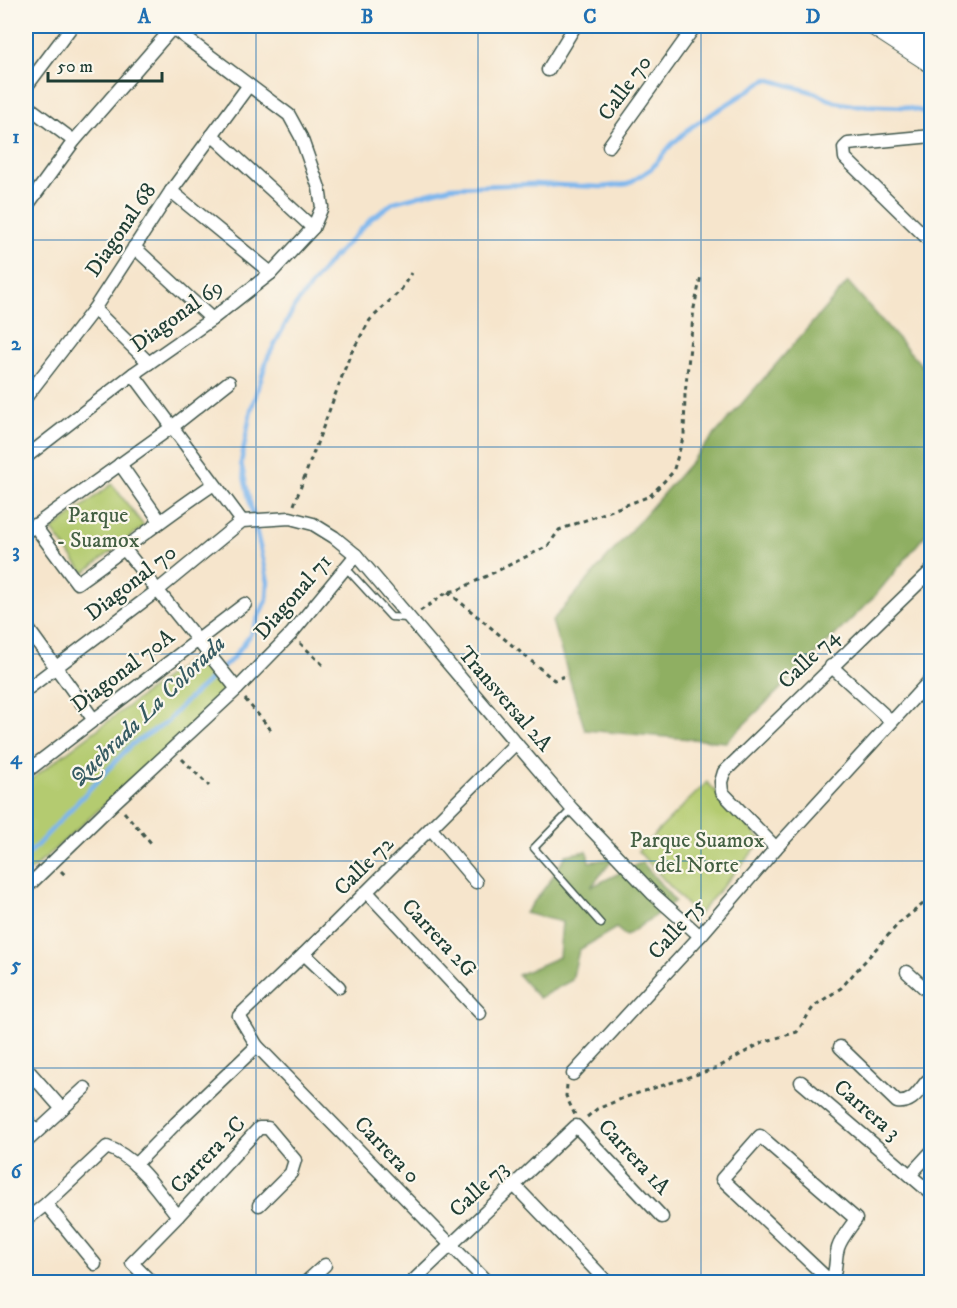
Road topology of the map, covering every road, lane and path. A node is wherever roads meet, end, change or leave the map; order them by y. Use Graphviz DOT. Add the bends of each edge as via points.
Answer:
graph roads {
  1 [pos="72,26"];
  2 [pos="172,26"];
  3 [pos="575,26"];
  4 [pos="695,26"];
  5 [pos="875,26"];
  6 [pos="904,26"];
  7 [pos="932,45"];
  8 [pos="932,63"];
  9 [pos="548,70"];
  10 [pos="249,85"];
  11 [pos="26,87"];
  12 [pos="26,105"];
  13 [pos="212,135"];
  14 [pos="932,136"];
  15 [pos="74,141"];
  16 [pos="609,146"];
  17 [pos="171,191"];
  18 [pos="26,207"];
  19 [pos="313,228"];
  20 [pos="932,243"];
  21 [pos="134,248"];
  22 [pos="271,273"];
  23 [pos="411,273"];
  24 [pos="701,276"];
  25 [pos="94,309"];
  26 [pos="212,319"];
  27 [pos="149,363"];
  28 [pos="133,374"];
  29 [pos="229,382"];
  30 [pos="26,397"];
  31 [pos="172,427"];
  32 [pos="27,450"];
  33 [pos="120,464"];
  34 [pos="214,484"];
  35 [pos="290,518"];
  36 [pos="160,521"];
  37 [pos="242,521"];
  38 [pos="30,529"];
  39 [pos="125,550"];
  40 [pos="356,555"];
  41 [pos="346,567"];
  42 [pos="932,570"];
  43 [pos="158,590"];
  44 [pos="448,592"];
  45 [pos="245,604"];
  46 [pos="408,618"];
  47 [pos="26,626"];
  48 [pos="291,634"];
  49 [pos="198,640"];
  50 [pos="324,666"];
  51 [pos="831,666"];
  52 [pos="56,667"];
  53 [pos="568,675"];
  54 [pos="932,678"];
  55 [pos="237,689"];
  56 [pos="26,690"];
  57 [pos="94,720"];
  58 [pos="891,721"];
  59 [pos="271,730"];
  60 [pos="516,743"];
  61 [pos="172,749"];
  62 [pos="26,772"];
  63 [pos="209,786"];
  64 [pos="115,802"];
  65 [pos="572,808"];
  66 [pos="431,829"];
  67 [pos="152,843"];
  68 [pos="776,848"];
  69 [pos="476,882"];
  70 [pos="26,888"];
  71 [pos="367,892"];
  72 [pos="932,897"];
  73 [pos="601,924"];
  74 [pos="700,936"];
  75 [pos="304,954"];
  76 [pos="907,972"];
  77 [pos="339,987"];
  78 [pos="932,995"];
  79 [pos="480,1013"];
  80 [pos="238,1016"];
  81 [pos="258,1046"];
  82 [pos="840,1047"];
  83 [pos="26,1068"];
  84 [pos="573,1074"];
  85 [pos="930,1081"];
  86 [pos="801,1082"];
  87 [pos="85,1088"];
  88 [pos="62,1109"];
  89 [pos="26,1119"];
  90 [pos="576,1126"];
  91 [pos="36,1132"];
  92 [pos="26,1142"];
  93 [pos="932,1151"];
  94 [pos="135,1165"];
  95 [pos="910,1175"];
  96 [pos="514,1185"];
  97 [pos="929,1186"];
  98 [pos="46,1204"];
  99 [pos="259,1205"];
  100 [pos="178,1216"];
  101 [pos="662,1217"];
  102 [pos="26,1220"];
  103 [pos="450,1245"];
  104 [pos="95,1264"];
  105 [pos="325,1265"];
  106 [pos="151,1282"];
  107 [pos="306,1282"];
  108 [pos="412,1282"];
  109 [pos="487,1282"];
  110 [pos="607,1282"];
  111 [pos="831,1282"];
  1 -- 11 [label="street"];
  2 -- 10 [label="street"];
  2 -- 15 [label="street"];
  3 -- 9 [label="street"];
  4 -- 16 [label="street, Calle 70"];
  5 -- 8 [label="main road"];
  6 -- 7 [label="main road"];
  10 -- 13 [label="street, Diagonal 68"];
  10 -- 19 [label="street, Diagonal 69" via="289,115 301,137 322,207"];
  12 -- 15 [label="street"];
  13 -- 17 [label="street, Diagonal 68"];
  13 -- 19 [label="street"];
  14 -- 20 [label="street" via="848,144 844,148 845,158"];
  15 -- 18 [label="street"];
  17 -- 21 [label="street, Diagonal 68"];
  17 -- 22 [label="street"];
  19 -- 22 [label="street, Diagonal 69"];
  21 -- 25 [label="street, Diagonal 68"];
  21 -- 26 [label="street"];
  22 -- 26 [label="street, Diagonal 69"];
  23 -- 35 [label="path" via="370,320 350,355"];
  24 -- 44 [label="path" via="694,308 684,435 673,472 650,496 560,530 548,546"];
  25 -- 27 [label="street"];
  25 -- 30 [label="street, Diagonal 68"];
  26 -- 27 [label="street, Diagonal 69"];
  27 -- 28 [label="street, Diagonal 69"];
  28 -- 31 [label="street"];
  28 -- 32 [label="street, Diagonal 69"];
  29 -- 31 [label="street"];
  31 -- 33 [label="street"];
  31 -- 34 [label="street"];
  33 -- 36 [label="street"];
  33 -- 38 [label="street"];
  34 -- 36 [label="street"];
  34 -- 37 [label="street"];
  35 -- 37 [label="street, Transversal 2A"];
  35 -- 40 [label="street, Transversal 2A" via="314,524"];
  36 -- 39 [label="street"];
  37 -- 43 [label="street, Diagonal 70"];
  38 -- 39 [label="street" via="77,583"];
  39 -- 43 [label="street"];
  40 -- 41 [label="street, Diagonal 71"];
  40 -- 46 [label="street, Transversal 2A"];
  41 -- 46 [label="lane" via="391,617"];
  41 -- 48 [label="street, Diagonal 71"];
  42 -- 51 [label="street, Calle 74"];
  43 -- 49 [label="street"];
  43 -- 52 [label="street, Diagonal 70"];
  44 -- 46 [label="path"];
  44 -- 53 [label="path" via="554,680"];
  45 -- 49 [label="street, Diagonal 70A"];
  46 -- 60 [label="street, Transversal 2A"];
  47 -- 52 [label="street"];
  48 -- 50 [label="path"];
  48 -- 55 [label="street, Diagonal 71"];
  49 -- 55 [label="street"];
  49 -- 57 [label="street, Diagonal 70A"];
  51 -- 58 [label="street"];
  51 -- 68 [label="street, Calle 74" via="724,772 722,792"];
  52 -- 56 [label="street, Diagonal 70"];
  52 -- 57 [label="street"];
  54 -- 58 [label="street, Calle 75"];
  55 -- 59 [label="path"];
  55 -- 61 [label="street, Diagonal 71"];
  57 -- 62 [label="street, Diagonal 70A"];
  58 -- 68 [label="street, Calle 75"];
  60 -- 65 [label="street, Transversal 2A"];
  60 -- 66 [label="street, Calle 72"];
  61 -- 63 [label="path"];
  61 -- 64 [label="street, Diagonal 71"];
  64 -- 67 [label="path"];
  64 -- 70 [label="street, Diagonal 71"];
  65 -- 73 [label="lane" via="534,848"];
  65 -- 74 [label="street, Transversal 2A" via="653,894"];
  66 -- 69 [label="street"];
  66 -- 71 [label="street, Calle 72"];
  68 -- 74 [label="street, Calle 75"];
  71 -- 75 [label="street, Calle 72"];
  71 -- 79 [label="street, Carrera 2G"];
  72 -- 90 [label="path" via="899,923 841,988 814,1006 797,1032 763,1042 717,1068 597,1109"];
  74 -- 84 [label="street, Calle 75"];
  75 -- 77 [label="street"];
  75 -- 80 [label="street, Calle 72"];
  76 -- 78 [label="street"];
  80 -- 81 [label="street, Carrera 0"];
  81 -- 94 [label="street"];
  81 -- 103 [label="street, Carrera 0"];
  82 -- 85 [label="street" via="897,1102 910,1101"];
  83 -- 88 [label="street"];
  84 -- 90 [label="path" via="566,1096 574,1110"];
  86 -- 95 [label="street, Carrera 3"];
  87 -- 88 [label="street"];
  88 -- 91 [label="street"];
  89 -- 91 [label="street"];
  90 -- 96 [label="street, Calle 73"];
  90 -- 101 [label="street, Carrera 1A"];
  91 -- 92 [label="street"];
  93 -- 95 [label="street"];
  94 -- 98 [label="street, Carrera 2C" via="107,1147"];
  94 -- 100 [label="street, Carrera 2C"];
  95 -- 97 [label="street, Carrera 3"];
  96 -- 103 [label="street, Calle 73"];
  96 -- 110 [label="street"];
  98 -- 102 [label="street"];
  98 -- 104 [label="street"];
  99 -- 100 [label="street, Carrera 2C" via="291,1173 295,1160 268,1128 259,1128"];
  100 -- 106 [label="street" via="132,1263"];
  103 -- 108 [label="street, Calle 73"];
  103 -- 109 [label="street, Carrera 0"];
  105 -- 107 [label="street"];
  111 -- 111 [label="street" via="840,1244 856,1219 760,1136 722,1179"];
}
